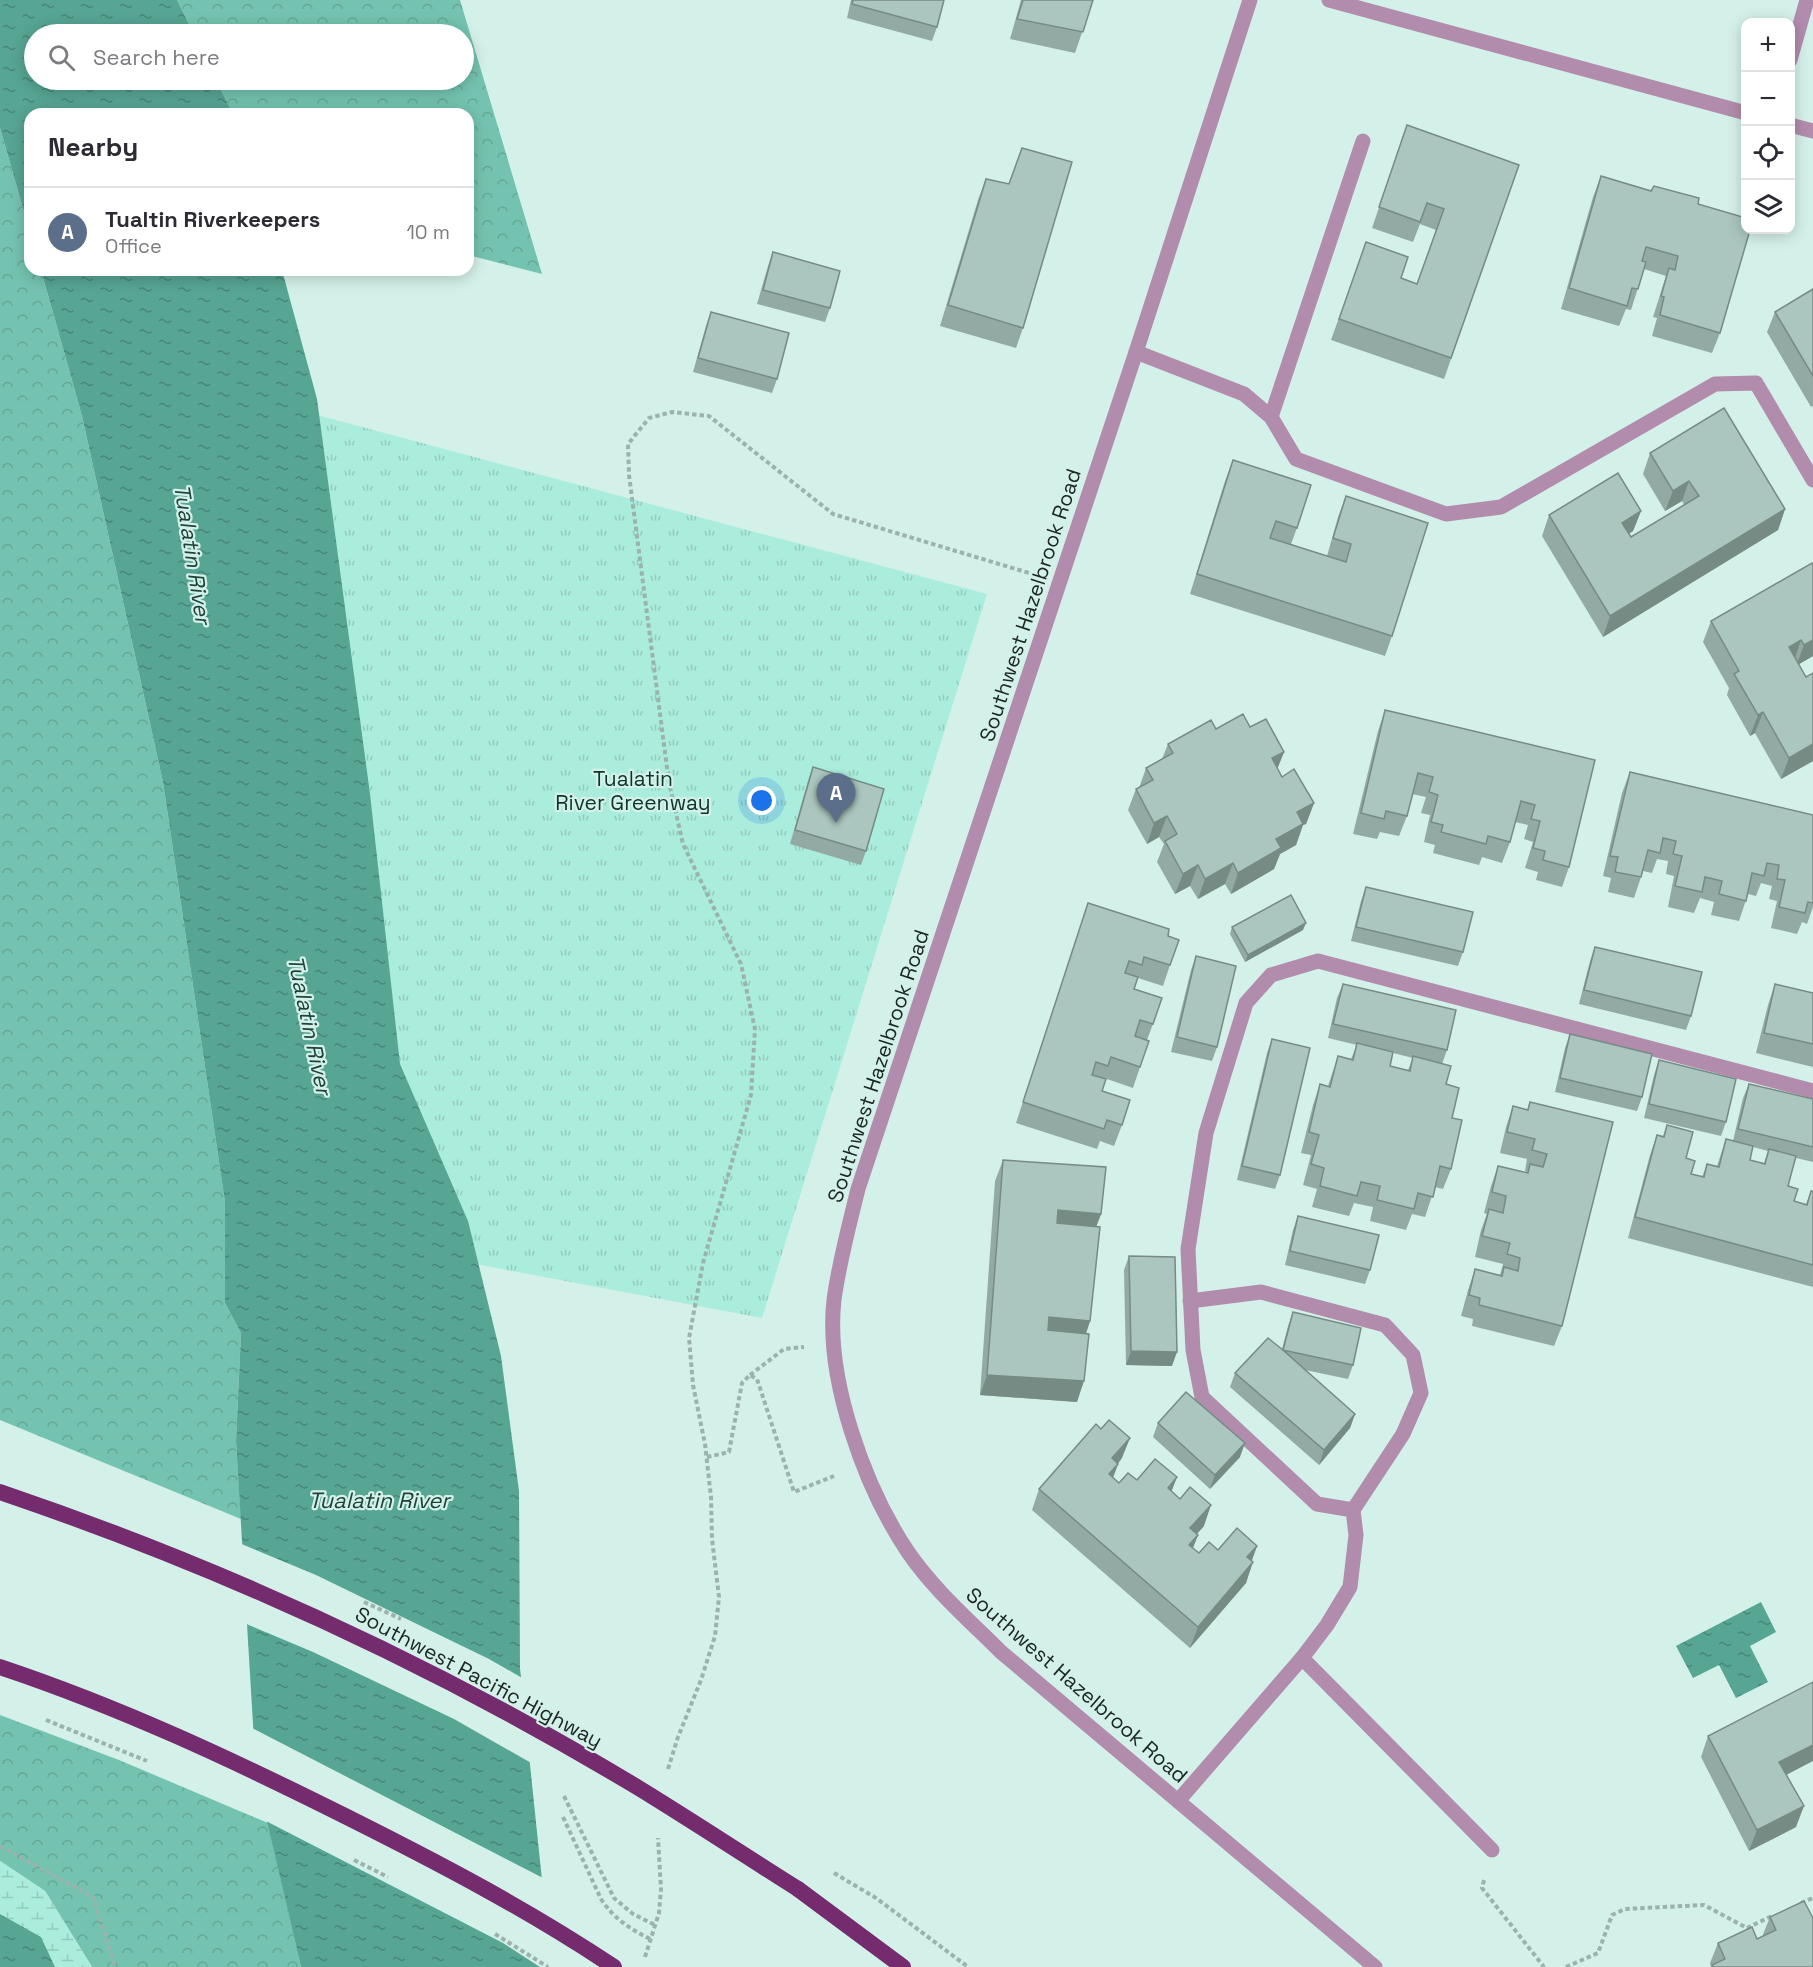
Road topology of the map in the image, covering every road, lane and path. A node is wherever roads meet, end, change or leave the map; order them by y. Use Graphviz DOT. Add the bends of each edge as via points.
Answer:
graph roads {
  1 [pos="1250,0"];
  2 [pos="1329,0"];
  3 [pos="1807,0"];
  4 [pos="1795,45"];
  5 [pos="1741,112"];
  6 [pos="1795,126"];
  7 [pos="1813,131"];
  8 [pos="1363,141"];
  9 [pos="1136,352"];
  10 [pos="1271,417"];
  11 [pos="1813,480"];
  12 [pos="1060,582"];
  13 [pos="1813,1091"];
  14 [pos="1190,1301"];
  15 [pos="784,1349"];
  16 [pos="750,1375"];
  17 [pos="706,1457"];
  18 [pos="863,1464"];
  19 [pos="0,1492"];
  20 [pos="1353,1510"];
  21 [pos="1302,1658"];
  22 [pos="0,1667"];
  23 [pos="39,1718"];
  24 [pos="154,1764"];
  25 [pos="665,1779"];
  26 [pos="564,1796"];
  27 [pos="1178,1801"];
  28 [pos="563,1818"];
  29 [pos="658,1834"];
  30 [pos="0,1846"];
  31 [pos="1492,1850"];
  32 [pos="347,1856"];
  33 [pos="826,1868"];
  34 [pos="397,1881"];
  35 [pos="1813,1898"];
  36 [pos="1794,1906"];
  37 [pos="1775,1915"];
  38 [pos="655,1925"];
  39 [pos="490,1931"];
  40 [pos="650,1938"];
  41 [pos="115,1967"];
  42 [pos="548,1967"];
  43 [pos="614,1967"];
  44 [pos="646,1967"];
  45 [pos="903,1967"];
  46 [pos="968,1967"];
  47 [pos="1375,1967"];
  48 [pos="1544,1967"];
  49 [pos="1566,1967"];
  1 -- 9 [label="street, Southwest Hazelbrook Road"];
  2 -- 5 [label="street"];
  3 -- 4 [label="street"];
  6 -- 7 [label="street"];
  8 -- 10 [label="street"];
  9 -- 10 [label="street" via="1244,394"];
  9 -- 12 [label="street, Southwest Hazelbrook Road"];
  10 -- 11 [label="street" via="1296,459 1446,514 1501,507 1715,384 1756,383"];
  12 -- 17 [label="path" via="833,514 709,417 672,412 650,418 628,444 669,783 683,844 741,964 755,1029 752,1095 703,1263 689,1338"];
  12 -- 18 [label="street, Southwest Hazelbrook Road" via="858,1189 842,1254 834,1302 838,1384"];
  13 -- 14 [label="street" via="1318,961 1271,975 1246,1004 1206,1132 1188,1249"];
  14 -- 20 [label="street" via="1193,1350 1202,1397 1317,1504"];
  14 -- 20 [label="street" via="1261,1292 1385,1325 1413,1355 1422,1393 1403,1434"];
  15 -- 16 [label="path"];
  16 -- 17 [label="path" via="742,1383 729,1452"];
  16 -- 18 [label="path" via="757,1379 794,1492"];
  17 -- 25 [label="path" via="719,1597 715,1636"];
  18 -- 27 [label="street, Southwest Hazelbrook Road" via="882,1510 909,1553 944,1596 1001,1652"];
  19 -- 45 [label="highway, Southwest Pacific Highway, bridge" via="152,1546 421,1668 636,1786 798,1889"];
  20 -- 21 [label="street" via="1356,1535 1350,1587"];
  21 -- 27 [label="street"];
  21 -- 31 [label="street"];
  22 -- 43 [label="highway" via="98,1702 245,1766 419,1854"];
  23 -- 24 [label="path"];
  26 -- 38 [label="path" via="614,1898"];
  27 -- 47 [label="street, Southwest Hazelbrook Road"];
  28 -- 40 [label="path" via="609,1911 629,1928"];
  29 -- 38 [label="path" via="661,1889"];
  30 -- 41 [label="path" via="93,1897"];
  31 -- 48 [label="path" via="1482,1888"];
  32 -- 34 [label="path"];
  33 -- 46 [label="path" via="876,1898"];
  35 -- 36 [label="path"];
  37 -- 49 [label="path" via="1747,1928 1704,1905 1625,1909 1612,1916 1598,1953"];
  38 -- 40 [label="path"];
  39 -- 42 [label="path"];
  40 -- 44 [label="path"];
}
